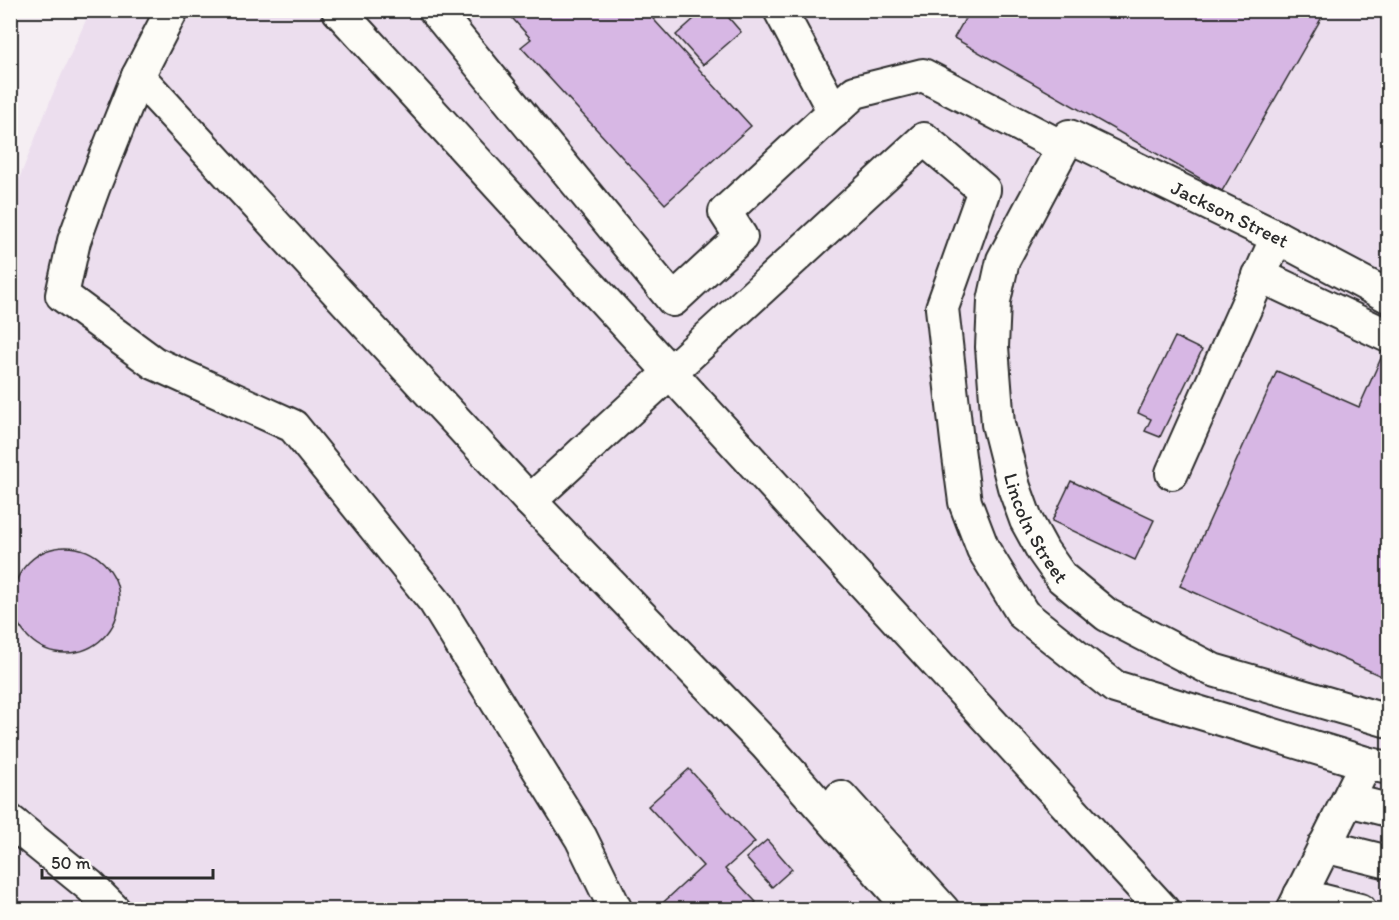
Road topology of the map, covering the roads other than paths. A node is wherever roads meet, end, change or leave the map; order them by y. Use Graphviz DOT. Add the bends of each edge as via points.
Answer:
graph roads {
  1 [pos="172,10"];
  2 [pos="338,10"];
  3 [pos="435,10"];
  4 [pos="780,10"];
  5 [pos="138,76"];
  6 [pos="834,112"];
  7 [pos="1066,142"];
  8 [pos="1277,237"];
  9 [pos="1259,275"];
  10 [pos="1389,296"];
  11 [pos="1389,336"];
  12 [pos="669,373"];
  13 [pos="1172,473"];
  14 [pos="530,501"];
  15 [pos="1389,721"];
  16 [pos="766,745"];
  17 [pos="1377,766"];
  18 [pos="1347,800"];
  19 [pos="1389,810"];
  20 [pos="10,821"];
  21 [pos="1324,846"];
  22 [pos="1389,862"];
  23 [pos="1297,902"];
  24 [pos="114,909"];
  25 [pos="616,909"];
  26 [pos="912,909"];
  27 [pos="943,909"];
  28 [pos="1163,909"];
  29 [pos="1360,909"];
  1 -- 5 [label="street"];
  2 -- 12 [label="street"];
  3 -- 6 [label="street, Jackson Street" via="673,300 741,237 725,212"];
  4 -- 6 [label="street"];
  5 -- 14 [label="street"];
  5 -- 25 [label="street" via="74,241 62,295 154,363 292,426 435,602 581,838"];
  6 -- 7 [label="street, Jackson Street" via="855,92 923,75"];
  7 -- 8 [label="street, Jackson Street"];
  7 -- 15 [label="street, Lincoln Street" via="1003,260 994,301 992,347 998,424 1014,487 1043,551 1062,578 1107,615 1213,670"];
  8 -- 9 [label="street"];
  8 -- 10 [label="street, Jackson Street"];
  9 -- 11 [label="street"];
  9 -- 13 [label="street"];
  12 -- 14 [label="street"];
  12 -- 17 [label="street" via="924,139 984,190 942,308 965,502 983,549 1023,614 1114,687"];
  12 -- 28 [label="street"];
  14 -- 16 [label="street"];
  16 -- 26 [label="street"];
  16 -- 27 [label="street" via="817,770"];
  17 -- 18 [label="street"];
  18 -- 19 [label="street"];
  18 -- 21 [label="street"];
  20 -- 24 [label="street"];
  21 -- 22 [label="street"];
  21 -- 23 [label="street"];
  23 -- 29 [label="street"];
}
